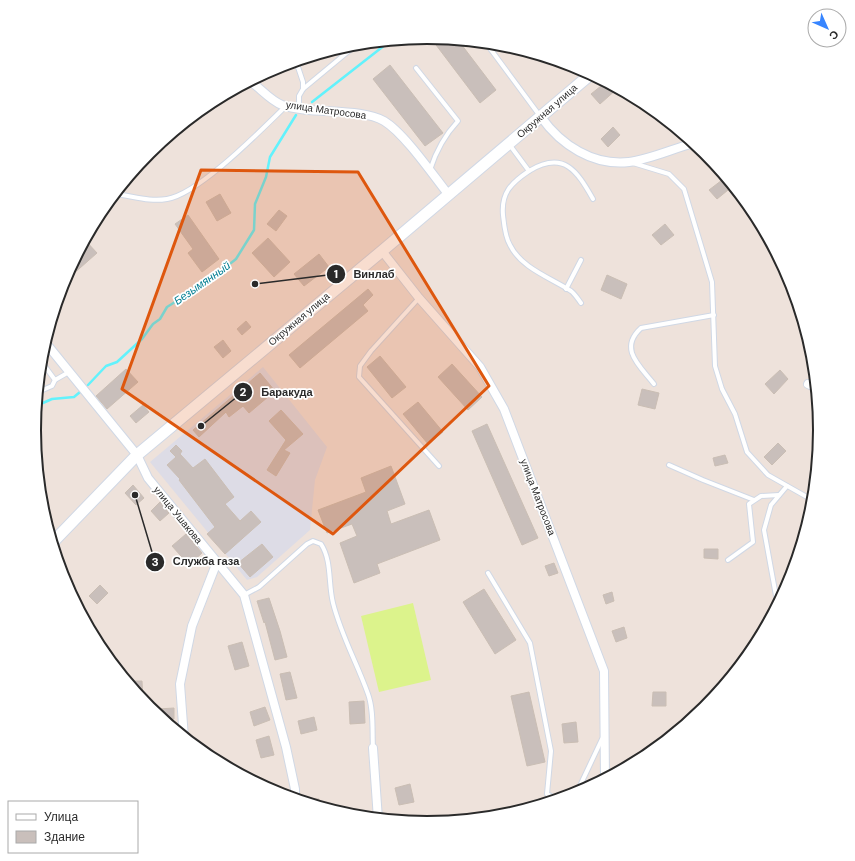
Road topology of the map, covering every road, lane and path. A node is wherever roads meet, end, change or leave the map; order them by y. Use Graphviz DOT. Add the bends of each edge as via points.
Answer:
graph roads {
  1 [pos="490,49"];
  2 [pos="348,52"];
  3 [pos="298,67"];
  4 [pos="416,68"];
  5 [pos="585,78"];
  6 [pos="255,85"];
  7 [pos="303,90"];
  8 [pos="286,106"];
  9 [pos="298,108"];
  10 [pos="541,117"];
  11 [pos="509,144"];
  12 [pos="688,145"];
  13 [pos="631,162"];
  14 [pos="430,171"];
  15 [pos="529,171"];
  16 [pos="448,194"];
  17 [pos="121,195"];
  18 [pos="593,200"];
  19 [pos="382,251"];
  20 [pos="581,260"];
  21 [pos="566,289"];
  22 [pos="419,298"];
  23 [pos="581,303"];
  24 [pos="714,315"];
  25 [pos="50,348"];
  26 [pos="46,368"];
  27 [pos="70,372"];
  28 [pos="55,380"];
  29 [pos="654,384"];
  30 [pos="808,384"];
  31 [pos="811,386"];
  32 [pos="43,390"];
  33 [pos="137,455"];
  34 [pos="669,465"];
  35 [pos="439,466"];
  36 [pos="787,486"];
  37 [pos="779,495"];
  38 [pos="808,498"];
  39 [pos="754,500"];
  40 [pos="56,538"];
  41 [pos="728,560"];
  42 [pos="217,562"];
  43 [pos="488,573"];
  44 [pos="244,595"];
  45 [pos="776,596"];
  46 [pos="183,730"];
  47 [pos="603,737"];
  48 [pos="373,748"];
  49 [pos="604,774"];
  50 [pos="580,786"];
  51 [pos="295,793"];
  52 [pos="551,796"];
  53 [pos="378,814"];
  1 -- 10 [label="lane"];
  2 -- 7 [label="lane"];
  3 -- 7 [label="lane"];
  4 -- 14 [label="lane" via="458,121 435,154"];
  5 -- 10 [label="main road, Окружная улица"];
  6 -- 8 [label="street, улица Матросова"];
  7 -- 9 [label="lane" via="299,96"];
  8 -- 9 [label="street, улица Матросова"];
  8 -- 17 [label="lane" via="247,144 191,188 169,199 148,200"];
  9 -- 14 [label="street, улица Матросова" via="369,116 383,121"];
  10 -- 11 [label="main road, Окружная улица"];
  10 -- 13 [label="street" via="552,132 571,148 616,163"];
  11 -- 15 [label="lane"];
  11 -- 16 [label="main road, Окружная улица"];
  12 -- 13 [label="street"];
  13 -- 24 [label="lane" via="669,174 684,189 712,282"];
  14 -- 16 [label="street, улица Матросова"];
  15 -- 18 [label="lane" via="546,163 566,166 582,179"];
  15 -- 21 [label="lane" via="504,195 502,204 509,245 536,270"];
  16 -- 19 [label="main road, Окружная улица"];
  19 -- 22 [label="street, улица Матросова"];
  19 -- 33 [label="main road, Окружная улица"];
  20 -- 21 [label="lane"];
  21 -- 23 [label="lane"];
  22 -- 35 [label="lane" via="367,356 360,366 359,377"];
  22 -- 47 [label="street, улица Матросова" via="480,367 504,409 604,671"];
  24 -- 29 [label="lane" via="640,328 633,335 630,344 631,354"];
  24 -- 36 [label="lane" via="716,366 722,389 735,414 747,452 768,475"];
  25 -- 27 [label="street, улица Ушакова"];
  26 -- 28 [label="lane"];
  27 -- 28 [label="lane"];
  27 -- 33 [label="street, улица Ушакова"];
  28 -- 32 [label="lane" via="52,386"];
  30 -- 31 [label="street"];
  33 -- 40 [label="main road, Окружная улица"];
  33 -- 42 [label="street, улица Ушакова" via="148,478"];
  34 -- 39 [label="lane"];
  36 -- 37 [label="lane"];
  36 -- 38 [label="lane"];
  37 -- 39 [label="lane" via="761,496"];
  37 -- 45 [label="lane" via="771,505 764,530"];
  39 -- 41 [label="lane" via="748,504 753,542"];
  42 -- 44 [label="street, улица Ушакова"];
  42 -- 46 [label="street" via="192,626 180,684"];
  43 -- 52 [label="lane" via="530,643 551,751 547,794"];
  44 -- 48 [label="lane" via="258,587 307,544 313,541 321,544 328,559 333,602 341,631 368,695"];
  44 -- 51 [label="street, улица Ушакова" via="286,746"];
  47 -- 49 [label="street, улица Матросова"];
  47 -- 50 [label="lane"];
  48 -- 53 [label="street"];
}
